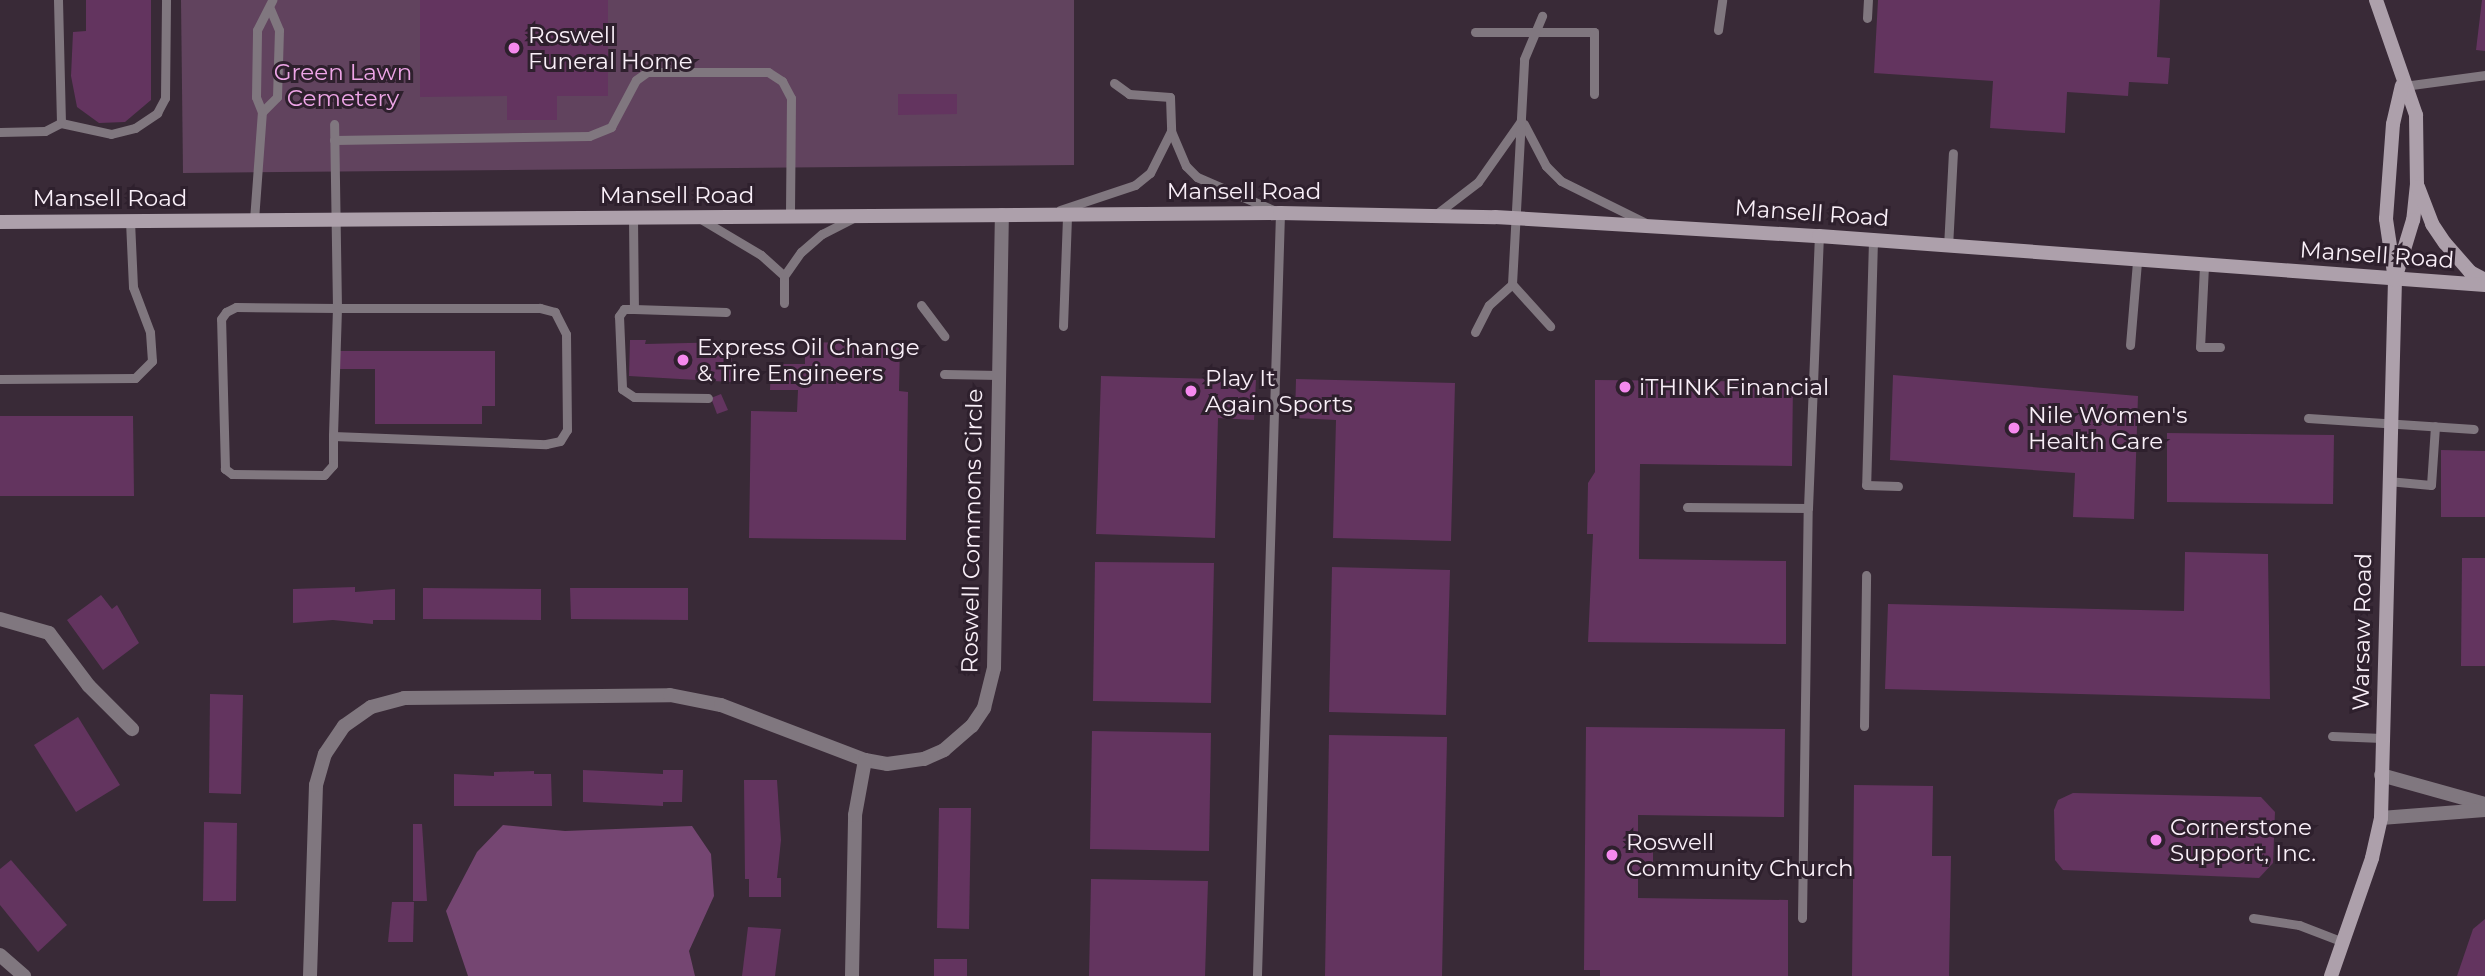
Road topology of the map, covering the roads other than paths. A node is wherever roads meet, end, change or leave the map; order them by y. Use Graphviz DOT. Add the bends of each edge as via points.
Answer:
graph roads {
  1 [pos="58,0"];
  2 [pos="166,0"];
  3 [pos="1722,0"];
  4 [pos="1868,0"];
  5 [pos="2376,0"];
  6 [pos="271,5"];
  7 [pos="1542,16"];
  8 [pos="1867,18"];
  9 [pos="1718,30"];
  10 [pos="1475,32"];
  11 [pos="1537,32"];
  12 [pos="2485,75"];
  13 [pos="1114,83"];
  14 [pos="2402,86"];
  15 [pos="1594,94"];
  16 [pos="262,113"];
  17 [pos="1522,120"];
  18 [pos="61,122"];
  19 [pos="334,124"];
  20 [pos="1171,131"];
  21 [pos="0,132"];
  22 [pos="334,141"];
  23 [pos="1953,153"];
  24 [pos="2417,184"];
  25 [pos="1280,213"];
  26 [pos="1002,215"];
  27 [pos="1045,215"];
  28 [pos="1067,215"];
  29 [pos="858,216"];
  30 [pos="1434,216"];
  31 [pos="790,217"];
  32 [pos="633,218"];
  33 [pos="699,218"];
  34 [pos="1518,218"];
  35 [pos="254,220"];
  36 [pos="333,220"];
  37 [pos="130,221"];
  38 [pos="0,222"];
  39 [pos="1650,225"];
  40 [pos="1819,236"];
  41 [pos="1873,240"];
  42 [pos="1948,247"];
  43 [pos="2137,261"];
  44 [pos="2204,266"];
  45 [pos="787,273"];
  46 [pos="2395,280"];
  47 [pos="2485,282"];
  48 [pos="1512,284"];
  49 [pos="784,303"];
  50 [pos="921,305"];
  51 [pos="337,308"];
  52 [pos="634,309"];
  53 [pos="726,312"];
  54 [pos="1063,326"];
  55 [pos="1550,326"];
  56 [pos="1475,332"];
  57 [pos="944,336"];
  58 [pos="2130,345"];
  59 [pos="2220,347"];
  60 [pos="944,374"];
  61 [pos="999,375"];
  62 [pos="0,379"];
  63 [pos="708,398"];
  64 [pos="2308,418"];
  65 [pos="2390,422"];
  66 [pos="2435,426"];
  67 [pos="2474,429"];
  68 [pos="333,436"];
  69 [pos="2388,481"];
  70 [pos="1898,486"];
  71 [pos="1687,507"];
  72 [pos="1808,508"];
  73 [pos="1866,575"];
  74 [pos="0,620"];
  75 [pos="1864,726"];
  76 [pos="132,729"];
  77 [pos="2332,736"];
  78 [pos="2382,738"];
  79 [pos="865,760"];
  80 [pos="2381,775"];
  81 [pos="2485,804"];
  82 [pos="2485,810"];
  83 [pos="2381,818"];
  84 [pos="1802,918"];
  85 [pos="2253,918"];
  86 [pos="2343,942"];
  87 [pos="0,955"];
  88 [pos="24,976"];
  89 [pos="310,976"];
  90 [pos="852,976"];
  91 [pos="1257,976"];
  92 [pos="2331,976"];
  1 -- 18 [label="lane"];
  2 -- 18 [label="lane" via="165,98 157,113 135,128 111,134"];
  3 -- 9 [label="lane"];
  4 -- 8 [label="lane"];
  5 -- 14 [label="main road"];
  6 -- 16 [label="lane" via="257,30 256,97"];
  6 -- 16 [label="lane" via="279,30 277,97"];
  7 -- 11 [label="lane"];
  10 -- 11 [label="lane"];
  11 -- 15 [label="lane" via="1594,33"];
  11 -- 17 [label="lane" via="1524,59"];
  12 -- 14 [label="lane"];
  13 -- 20 [label="lane" via="1129,94 1170,97"];
  14 -- 24 [label="main road" via="2416,115"];
  14 -- 46 [label="main road" via="2393,124 2386,219"];
  16 -- 35 [label="lane"];
  17 -- 30 [label="lane" via="1478,182"];
  17 -- 34 [label="lane"];
  17 -- 39 [label="lane" via="1546,166 1561,181"];
  18 -- 21 [label="lane" via="45,131"];
  19 -- 22 [label="lane"];
  20 -- 25 [label="lane" via="1186,166 1197,177"];
  20 -- 27 [label="lane" via="1150,173 1135,185"];
  22 -- 31 [label="lane" via="589,136 611,127 636,80 647,72 768,72 782,80 791,99"];
  22 -- 36 [label="lane"];
  23 -- 42 [label="lane"];
  24 -- 46 [label="main road" via="2413,220"];
  24 -- 47 [label="main road" via="2432,224 2470,272"];
  25 -- 28 [label="main road, Mansell Road"];
  25 -- 30 [label="main road, Mansell Road"];
  25 -- 91 [label="lane"];
  26 -- 27 [label="main road, Mansell Road"];
  26 -- 29 [label="main road, Mansell Road"];
  26 -- 61 [label="street, Roswell Commons Circle"];
  27 -- 28 [label="main road, Mansell Road"];
  28 -- 54 [label="lane"];
  29 -- 31 [label="main road, Mansell Road"];
  29 -- 45 [label="lane" via="822,234"];
  30 -- 34 [label="main road, Mansell Road"];
  31 -- 33 [label="main road, Mansell Road"];
  32 -- 33 [label="main road, Mansell Road"];
  32 -- 36 [label="main road, Mansell Road"];
  32 -- 52 [label="lane"];
  33 -- 45 [label="lane"];
  34 -- 39 [label="main road, Mansell Road"];
  34 -- 48 [label="lane"];
  35 -- 36 [label="main road, Mansell Road"];
  35 -- 37 [label="main road, Mansell Road"];
  36 -- 51 [label="lane"];
  37 -- 38 [label="main road, Mansell Road"];
  37 -- 62 [label="lane" via="133,287 150,332 152,361 135,378"];
  39 -- 40 [label="main road, Mansell Road"];
  40 -- 41 [label="main road, Mansell Road"];
  40 -- 72 [label="lane"];
  41 -- 42 [label="main road, Mansell Road"];
  41 -- 70 [label="lane" via="1866,485"];
  42 -- 43 [label="main road, Mansell Road"];
  43 -- 44 [label="main road, Mansell Road"];
  43 -- 58 [label="lane"];
  44 -- 46 [label="main road, Mansell Road"];
  44 -- 59 [label="lane" via="2200,347"];
  45 -- 49 [label="lane"];
  46 -- 47 [label="main road, Mansell Road"];
  46 -- 65 [label="main road, Warsaw Road"];
  48 -- 55 [label="lane"];
  48 -- 56 [label="lane" via="1489,306"];
  50 -- 57 [label="lane"];
  51 -- 68 [label="lane"];
  51 -- 68 [label="lane" via="236,307 221,319 225,469 232,474 324,475 333,466"];
  51 -- 68 [label="lane" via="540,308 555,312 566,334 567,430 560,441 546,444"];
  52 -- 53 [label="lane"];
  52 -- 63 [label="lane" via="624,309 619,316 625,394"];
  60 -- 61 [label="lane"];
  61 -- 79 [label="street, Roswell Commons Circle" via="991,688 972,726 944,750 906,763"];
  64 -- 65 [label="lane"];
  65 -- 66 [label="lane"];
  65 -- 69 [label="main road, Warsaw Road"];
  66 -- 67 [label="lane"];
  66 -- 69 [label="lane" via="2431,485"];
  69 -- 78 [label="main road, Warsaw Road"];
  71 -- 72 [label="lane"];
  72 -- 84 [label="lane"];
  73 -- 75 [label="lane"];
  74 -- 76 [label="street" via="48,633 89,686"];
  77 -- 78 [label="lane"];
  78 -- 80 [label="main road, Warsaw Road"];
  79 -- 89 [label="street, Roswell Commons Circle" via="721,705 670,695 404,698 371,707 344,726 325,754 316,785"];
  79 -- 90 [label="street" via="855,815"];
  80 -- 81 [label="street"];
  80 -- 83 [label="main road, Warsaw Road"];
  82 -- 83 [label="street"];
  83 -- 86 [label="main road, Warsaw Road"];
  85 -- 86 [label="lane" via="2299,925"];
  86 -- 92 [label="main road, Warsaw Road"];
  87 -- 88 [label="street"];
}
